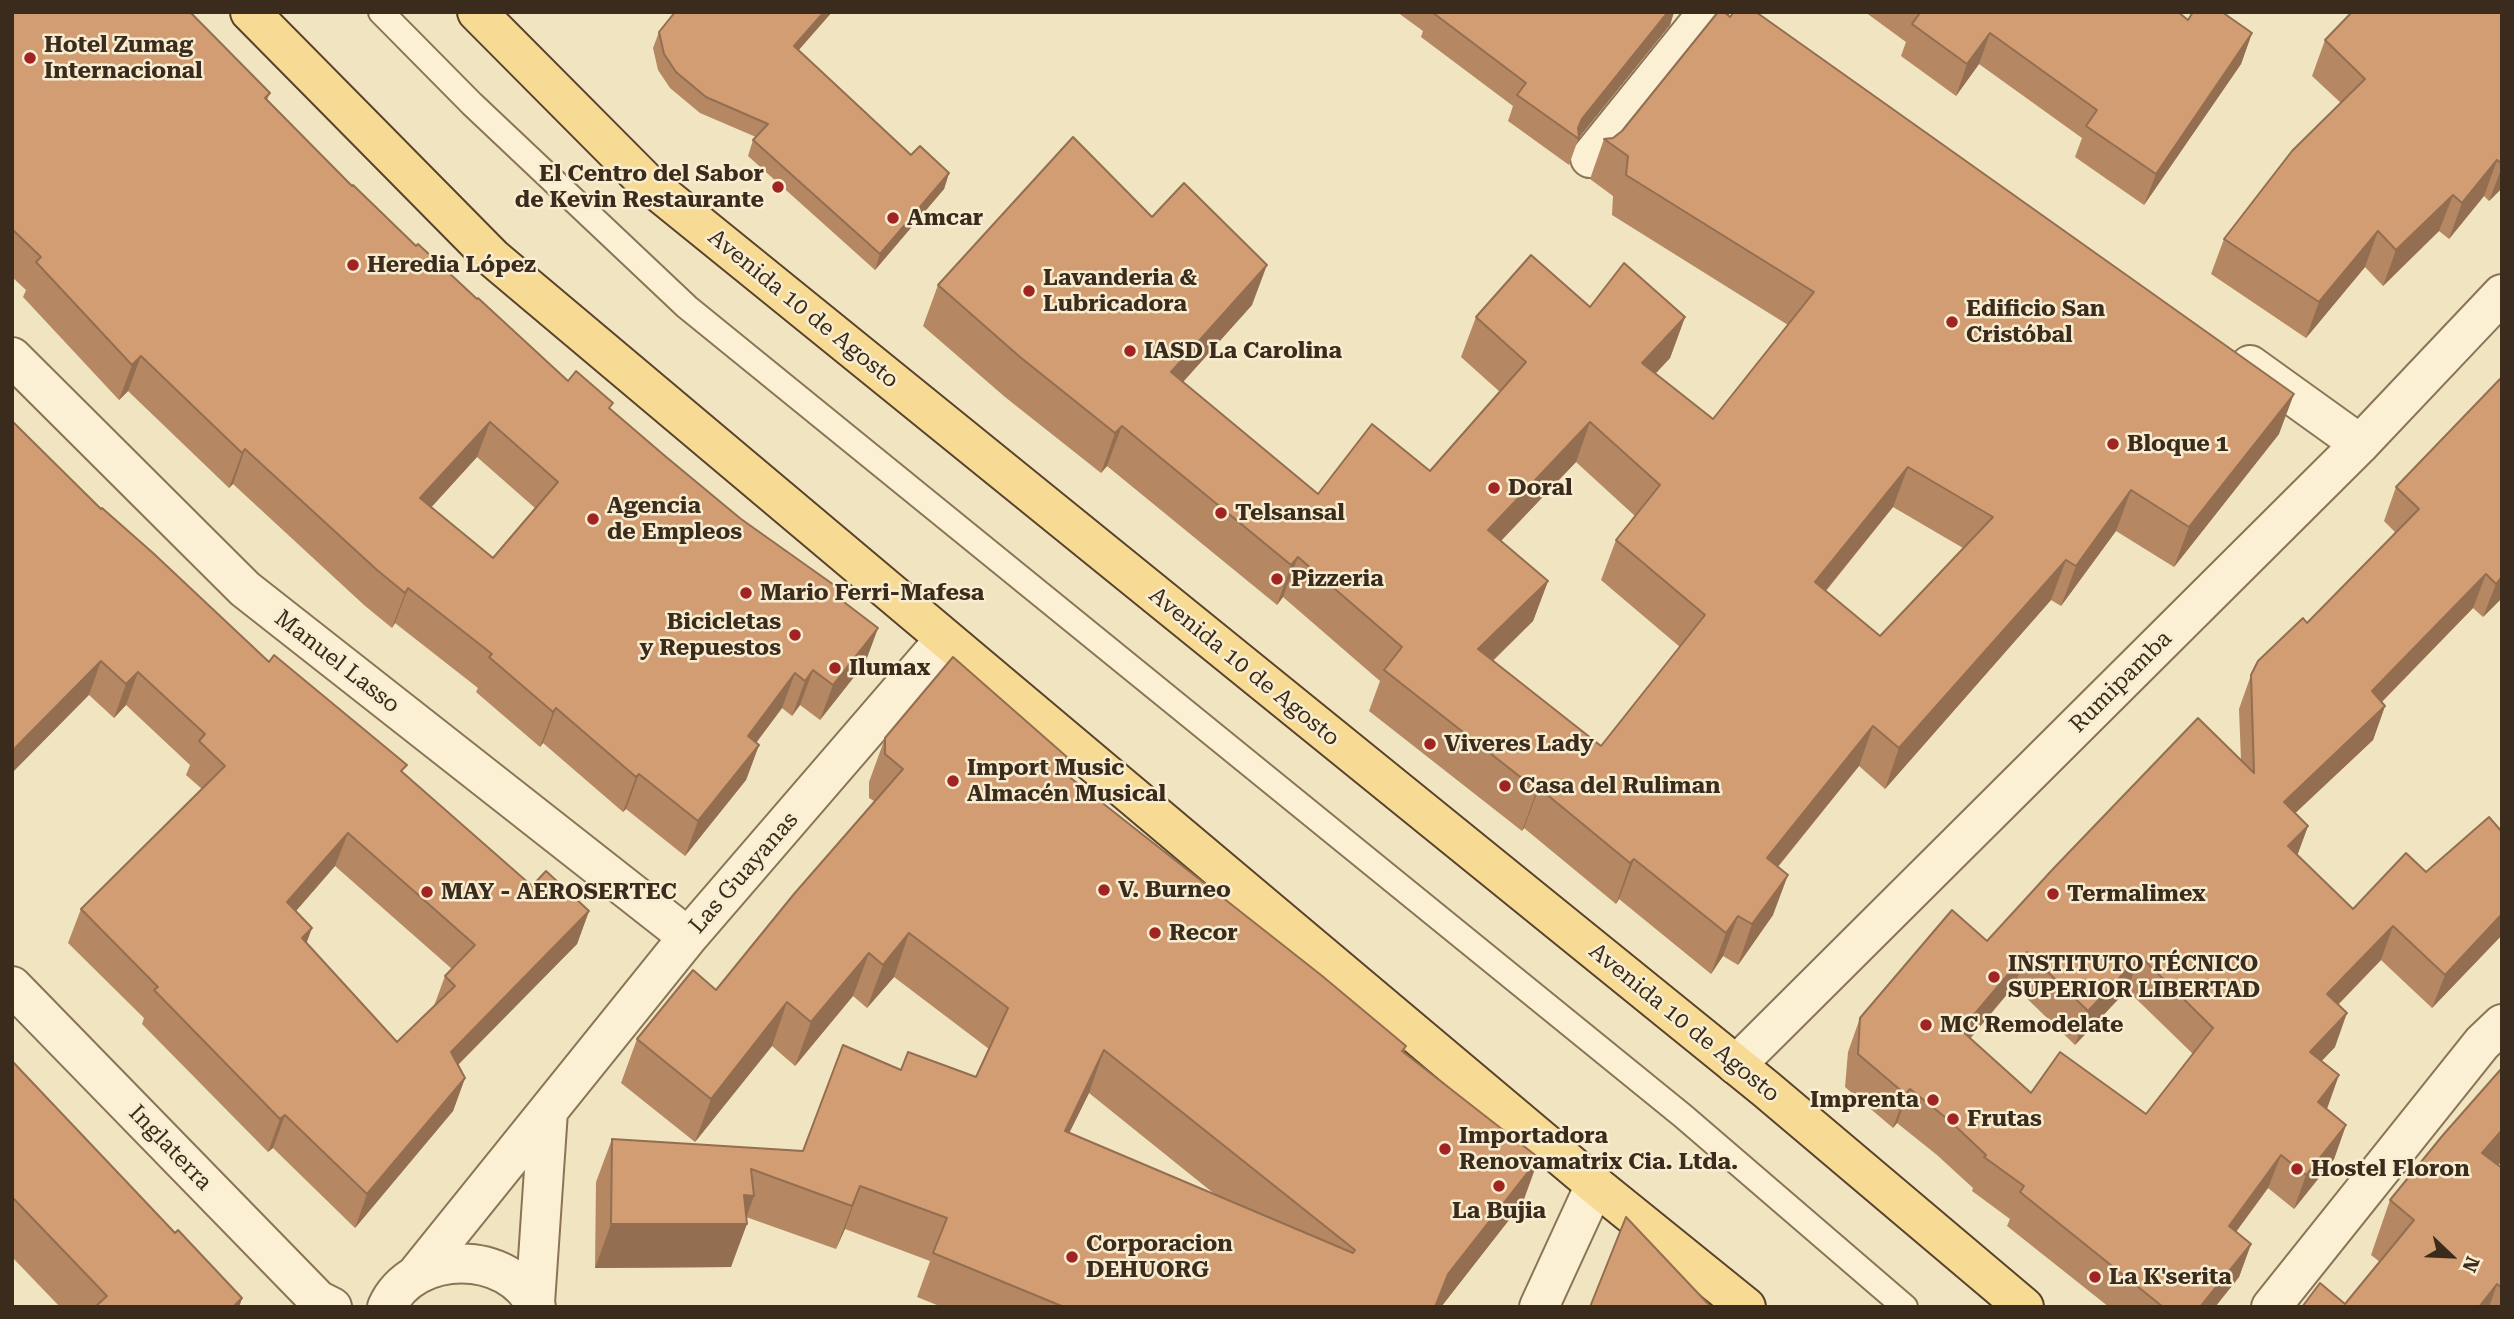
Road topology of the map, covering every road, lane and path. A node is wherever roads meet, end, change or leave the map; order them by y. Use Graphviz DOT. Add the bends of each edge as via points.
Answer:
graph roads {
  1 [pos="250,12"];
  2 [pos="381,12"];
  3 [pos="477,12"];
  4 [pos="1708,12"];
  5 [pos="1590,158"];
  6 [pos="2502,294"];
  7 [pos="2226,348"];
  8 [pos="12,358"];
  9 [pos="2360,443"];
  10 [pos="945,639"];
  11 [pos="688,937"];
  12 [pos="12,986"];
  13 [pos="2502,1024"];
  14 [pos="1736,1065"];
  15 [pos="548,1111"];
  16 [pos="1595,1185"];
  17 [pos="415,1276"];
  18 [pos="536,1305"];
  19 [pos="332,1307"];
  20 [pos="387,1307"];
  21 [pos="1539,1307"];
  22 [pos="1746,1307"];
  23 [pos="1905,1307"];
  24 [pos="2024,1307"];
  25 [pos="2271,1307"];
  1 -- 10 [label="main road" via="493,258"];
  2 -- 23 [label="lane" via="687,307 1683,1116"];
  3 -- 14 [label="main road, Avenida 10 de Agosto" via="644,180"];
  4 -- 5 [label="street"];
  6 -- 9 [label="street, Rumipamba"];
  7 -- 9 [label="street"];
  8 -- 11 [label="street, Manuel Lasso" via="245,589"];
  9 -- 14 [label="street, Rumipamba"];
  10 -- 11 [label="street, Las Guayanas"];
  10 -- 16 [label="main road"];
  11 -- 15 [label="street, Las Guayanas"];
  12 -- 19 [label="street, Inglaterra" via="318,1300"];
  13 -- 25 [label="street"];
  14 -- 24 [label="main road, Avenida 10 de Agosto"];
  15 -- 17 [label="street, Las Guayanas"];
  15 -- 18 [label="street"];
  16 -- 21 [label="street"];
  16 -- 22 [label="main road"];
  17 -- 18 [label="street" via="447,1263 480,1264 512,1278"];
  17 -- 20 [label="street"];
}
